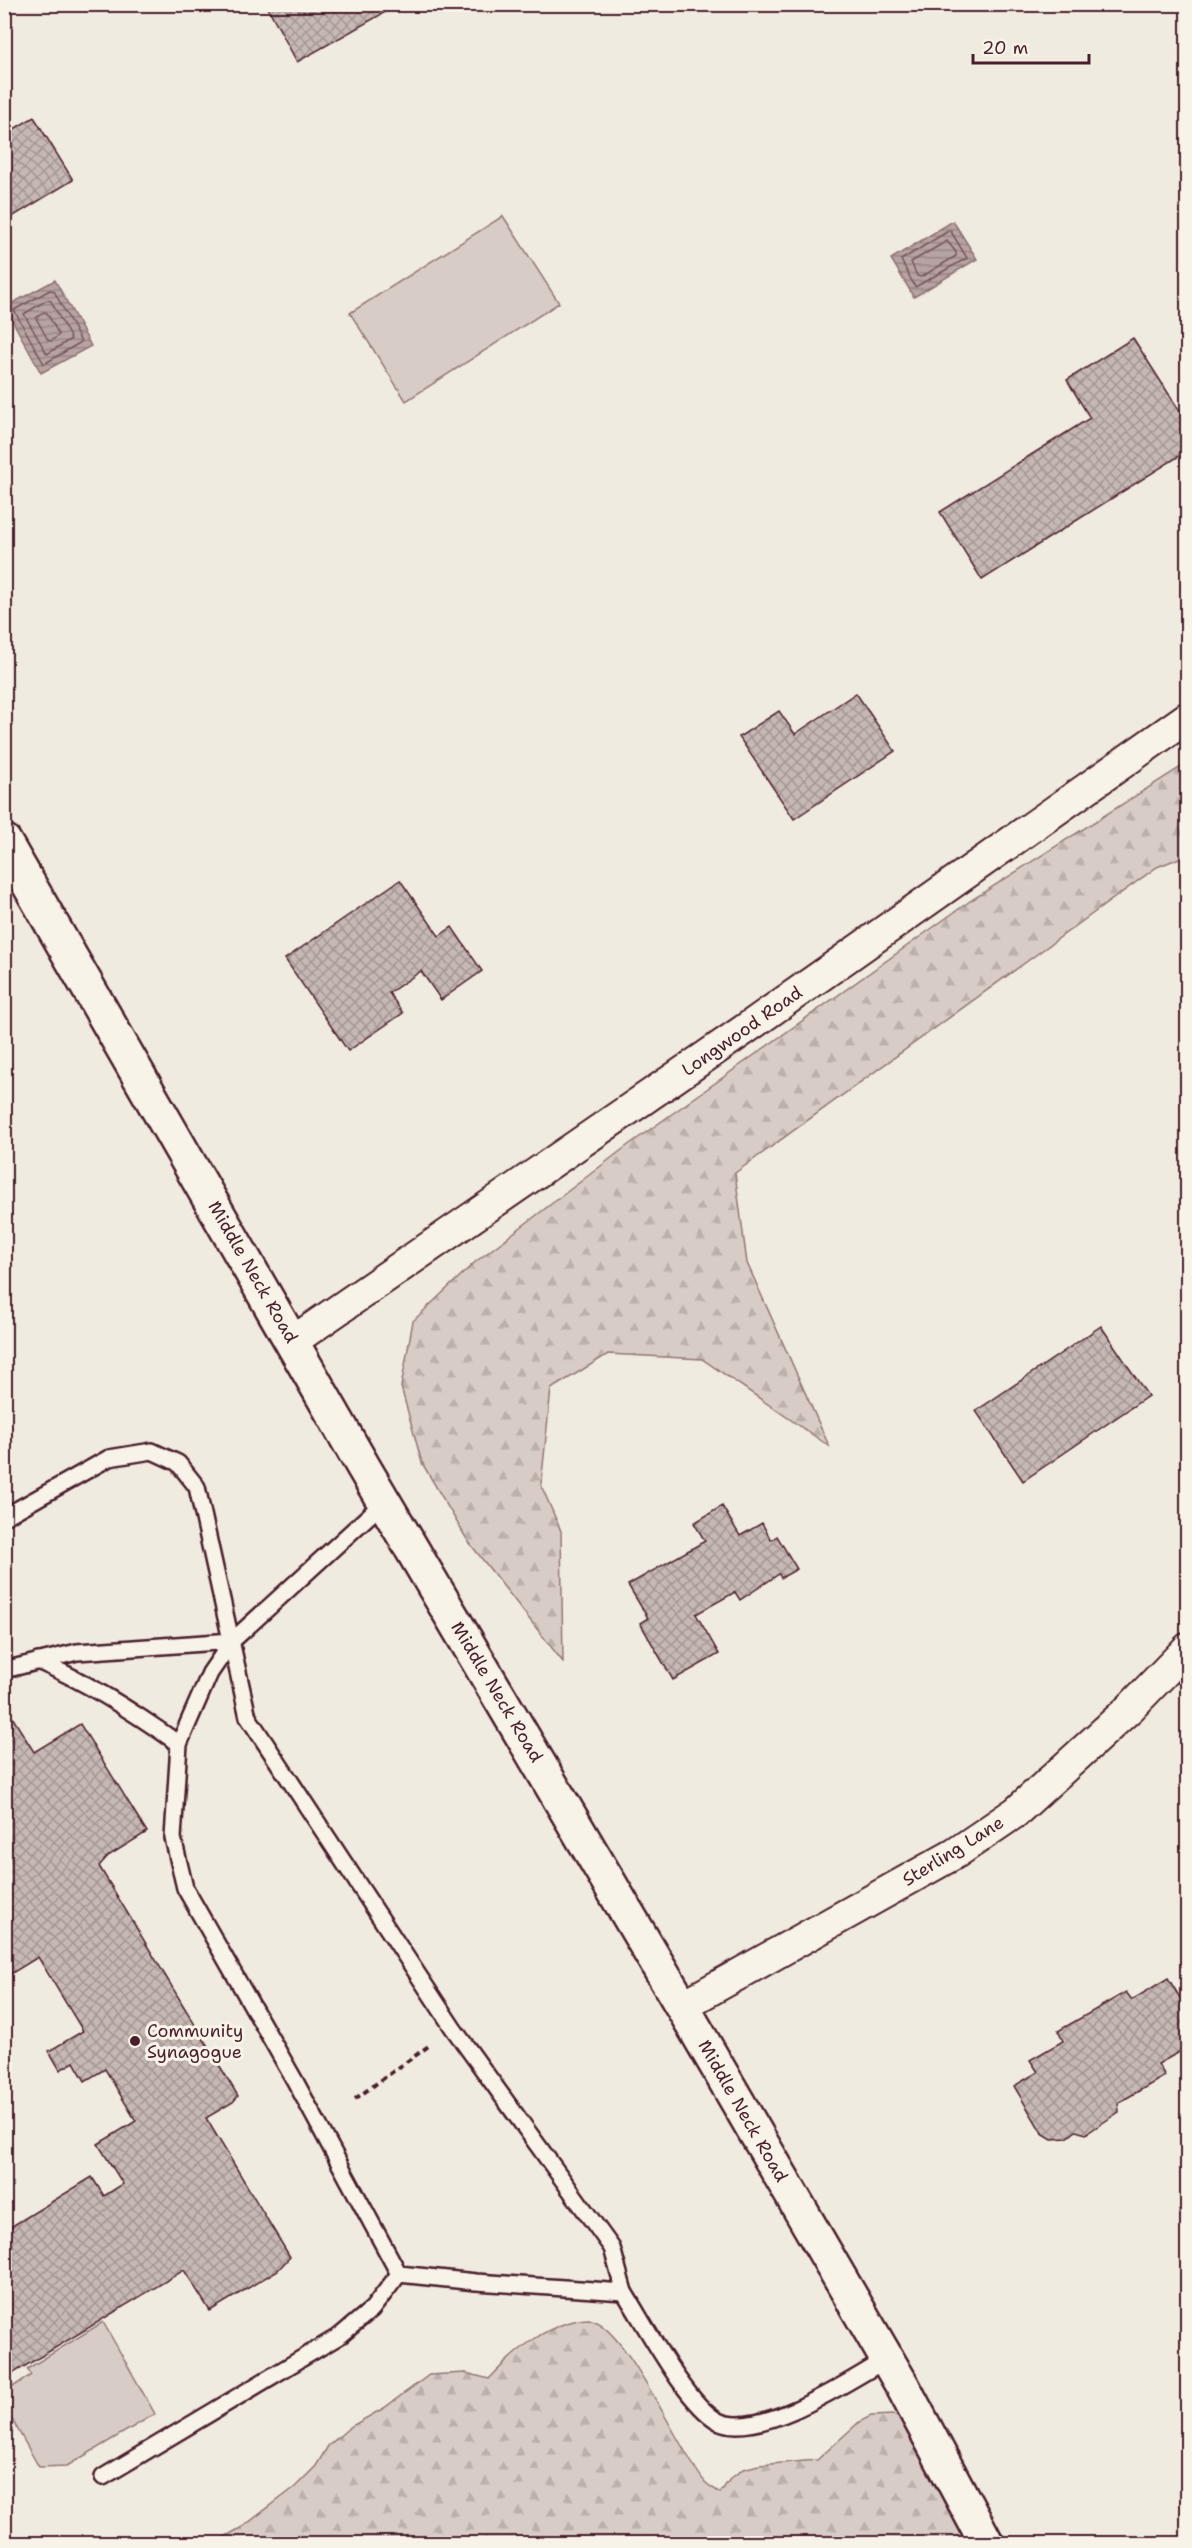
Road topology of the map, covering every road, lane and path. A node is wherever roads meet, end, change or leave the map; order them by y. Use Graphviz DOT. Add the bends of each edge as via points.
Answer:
graph roads {
  1 [pos="1188,717"];
  2 [pos="4,841"];
  3 [pos="293,1341"];
  4 [pos="384,1502"];
  5 [pos="4,1517"];
  6 [pos="232,1641"];
  7 [pos="1188,1648"];
  8 [pos="38,1661"];
  9 [pos="4,1670"];
  10 [pos="179,1744"];
  11 [pos="682,2006"];
  12 [pos="453,2028"];
  13 [pos="355,2099"];
  14 [pos="399,2274"];
  15 [pos="624,2292"];
  16 [pos="887,2359"];
  17 [pos="103,2478"];
  18 [pos="987,2544"];
  1 -- 3 [label="street, Longwood Road"];
  2 -- 3 [label="main road, Middle Neck Road"];
  3 -- 4 [label="main road, Middle Neck Road"];
  4 -- 6 [label="lane"];
  4 -- 11 [label="main road, Middle Neck Road"];
  5 -- 6 [label="lane" via="109,1458 152,1451 178,1464 197,1487"];
  6 -- 8 [label="lane" via="77,1652"];
  6 -- 10 [label="lane" via="210,1673"];
  6 -- 12 [label="lane" via="248,1717"];
  7 -- 11 [label="street, Sterling Lane" via="1130,1708 1016,1812 956,1853"];
  8 -- 9 [label="lane"];
  8 -- 10 [label="lane" via="77,1678"];
  10 -- 14 [label="lane" via="173,1838 185,1888"];
  11 -- 16 [label="main road, Middle Neck Road"];
  12 -- 13 [label="path"];
  12 -- 15 [label="lane" via="612,2248"];
  14 -- 15 [label="lane"];
  14 -- 17 [label="lane" via="372,2309 341,2335"];
  15 -- 16 [label="lane" via="682,2383 701,2408 718,2421 752,2424 800,2408"];
  16 -- 18 [label="main road, Middle Neck Road"];
}
